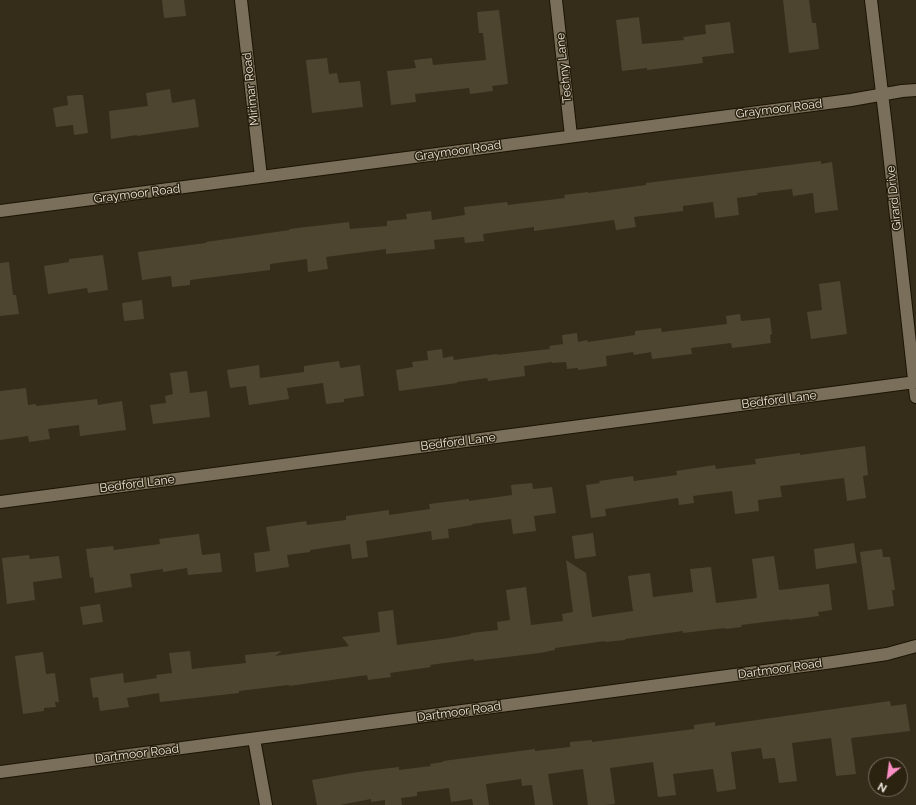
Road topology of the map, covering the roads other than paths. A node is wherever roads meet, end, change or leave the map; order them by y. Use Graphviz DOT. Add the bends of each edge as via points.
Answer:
graph roads {
  1 [pos="241,0"];
  2 [pos="556,0"];
  3 [pos="871,0"];
  4 [pos="916,90"];
  5 [pos="882,95"];
  6 [pos="571,136"];
  7 [pos="261,177"];
  8 [pos="0,212"];
  9 [pos="915,382"];
  10 [pos="916,397"];
  11 [pos="0,502"];
  12 [pos="916,646"];
  13 [pos="254,739"];
  14 [pos="0,772"];
  15 [pos="266,805"];
  1 -- 7 [label="street, Mirimar Road"];
  2 -- 6 [label="street, Techny Lane"];
  3 -- 5 [label="street, Girard Drive"];
  4 -- 5 [label="street, Graymoor Road"];
  5 -- 6 [label="street, Graymoor Road"];
  5 -- 9 [label="street, Girard Drive"];
  6 -- 7 [label="street, Graymoor Road"];
  7 -- 8 [label="street, Graymoor Road"];
  9 -- 10 [label="street, Girard Drive"];
  9 -- 11 [label="street, Bedford Lane"];
  12 -- 13 [label="street, Dartmoor Road" via="887,654 833,662"];
  13 -- 14 [label="street, Dartmoor Road"];
  13 -- 15 [label="street"];
}
